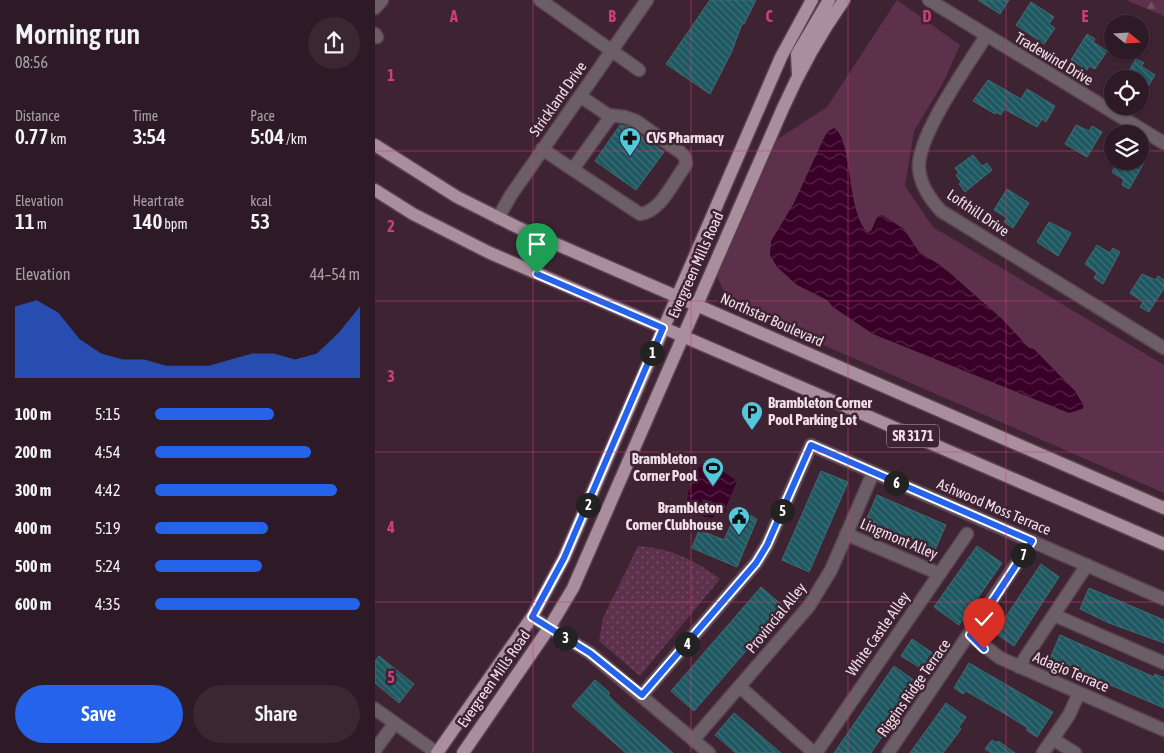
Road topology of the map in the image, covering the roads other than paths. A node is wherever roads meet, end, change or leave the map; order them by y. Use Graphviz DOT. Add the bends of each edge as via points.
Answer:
graph roads {
  1 [pos="383,0"];
  2 [pos="540,0"];
  3 [pos="647,0"];
  4 [pos="812,0"];
  5 [pos="829,0"];
  6 [pos="845,0"];
  7 [pos="929,0"];
  8 [pos="375,8"];
  9 [pos="986,36"];
  10 [pos="612,50"];
  11 [pos="639,70"];
  12 [pos="798,74"];
  13 [pos="580,96"];
  14 [pos="611,116"];
  15 [pos="1164,143"];
  16 [pos="375,145"];
  17 [pos="543,149"];
  18 [pos="573,169"];
  19 [pos="375,190"];
  20 [pos="498,218"];
  21 [pos="677,296"];
  22 [pos="696,305"];
  23 [pos="663,328"];
  24 [pos="683,336"];
  25 [pos="1164,348"];
  26 [pos="873,473"];
  27 [pos="1164,508"];
  28 [pos="846,534"];
  29 [pos="967,534"];
  30 [pos="1032,541"];
  31 [pos="1164,544"];
  32 [pos="1087,565"];
  33 [pos="940,574"];
  34 [pos="1164,599"];
  35 [pos="1054,615"];
  36 [pos="532,617"];
  37 [pos="549,628"];
  38 [pos="970,635"];
  39 [pos="1164,663"];
  40 [pos="1019,667"];
  41 [pos="740,687"];
  42 [pos="1079,693"];
  43 [pos="642,695"];
  44 [pos="375,709"];
  45 [pos="394,724"];
  46 [pos="1164,730"];
  47 [pos="1053,739"];
  48 [pos="693,740"];
  49 [pos="375,750"];
  50 [pos="437,753"];
  51 [pos="463,753"];
  52 [pos="709,753"];
  53 [pos="815,753"];
  54 [pos="888,753"];
  55 [pos="1043,753"];
  56 [pos="1075,753"];
  1 -- 8 [label="street"];
  2 -- 10 [label="street"];
  3 -- 10 [label="street, Strickland Drive"];
  4 -- 21 [label="main road, Evergreen Mills Road" via="781,57"];
  5 -- 12 [label="main road" via="797,54"];
  6 -- 12 [label="main road, Evergreen Mills Road" via="829,20"];
  7 -- 9 [label="street, Tradewind Drive"];
  9 -- 15 [label="street, Tradewind Drive"];
  9 -- 25 [label="street, Lofthill Drive" via="926,135 918,168 923,187 941,211"];
  10 -- 11 [label="street"];
  10 -- 13 [label="street, Strickland Drive"];
  12 -- 22 [label="main road, Evergreen Mills Road"];
  13 -- 14 [label="street"];
  13 -- 17 [label="street, Strickland Drive"];
  14 -- 18 [label="street"];
  14 -- 18 [label="street" via="636,121 685,157 686,164 657,206 647,214 633,211"];
  16 -- 20 [label="main road, Northstar Boulevard / SR 3171" via="432,182"];
  17 -- 18 [label="street"];
  17 -- 20 [label="street, Strickland Drive"];
  19 -- 23 [label="main road, SR 3171" via="482,250"];
  20 -- 21 [label="main road, Northstar Boulevard / SR 3171"];
  21 -- 22 [label="main road, Northstar Boulevard / SR 3171"];
  21 -- 23 [label="main road, Evergreen Mills Road"];
  22 -- 24 [label="main road, Evergreen Mills Road"];
  22 -- 27 [label="main road, Northstar Boulevard / SR 3171"];
  23 -- 24 [label="main road, SR 3171"];
  23 -- 36 [label="main road, Evergreen Mills Road" via="564,558"];
  24 -- 31 [label="main road, SR 3171"];
  24 -- 37 [label="main road, Evergreen Mills Road" via="590,552"];
  26 -- 28 [label="street, Provincial Alley"];
  26 -- 30 [label="street, Ashwood Moss Terrace"];
  26 -- 43 [label="street, Ashwood Moss Terrace" via="811,445 756,563"];
  28 -- 33 [label="street, Lingmont Alley"];
  28 -- 41 [label="street, Provincial Alley" via="831,570 809,606"];
  29 -- 33 [label="street, White Castle Alley"];
  30 -- 32 [label="street, Ashwood Moss Terrace"];
  30 -- 38 [label="street, Riggins Ridge Terrace"];
  32 -- 34 [label="street, Ashwood Moss Terrace"];
  32 -- 35 [label="street"];
  33 -- 53 [label="street, White Castle Alley"];
  35 -- 39 [label="street"];
  35 -- 40 [label="street"];
  36 -- 37 [label="street"];
  36 -- 50 [label="main road, Evergreen Mills Road"];
  37 -- 43 [label="street" via="590,653"];
  37 -- 51 [label="main road, Evergreen Mills Road"];
  38 -- 40 [label="street, Adagio Terrace" via="984,649"];
  38 -- 54 [label="street, Riggins Ridge Terrace"];
  40 -- 42 [label="street, Adagio Terrace"];
  41 -- 48 [label="street, Provincial Alley"];
  41 -- 53 [label="street"];
  42 -- 46 [label="street, Adagio Terrace"];
  42 -- 47 [label="street"];
  43 -- 48 [label="street"];
  44 -- 45 [label="street"];
  45 -- 49 [label="street"];
  45 -- 50 [label="street"];
  47 -- 55 [label="street"];
  47 -- 56 [label="street"];
  48 -- 52 [label="street"];
}
